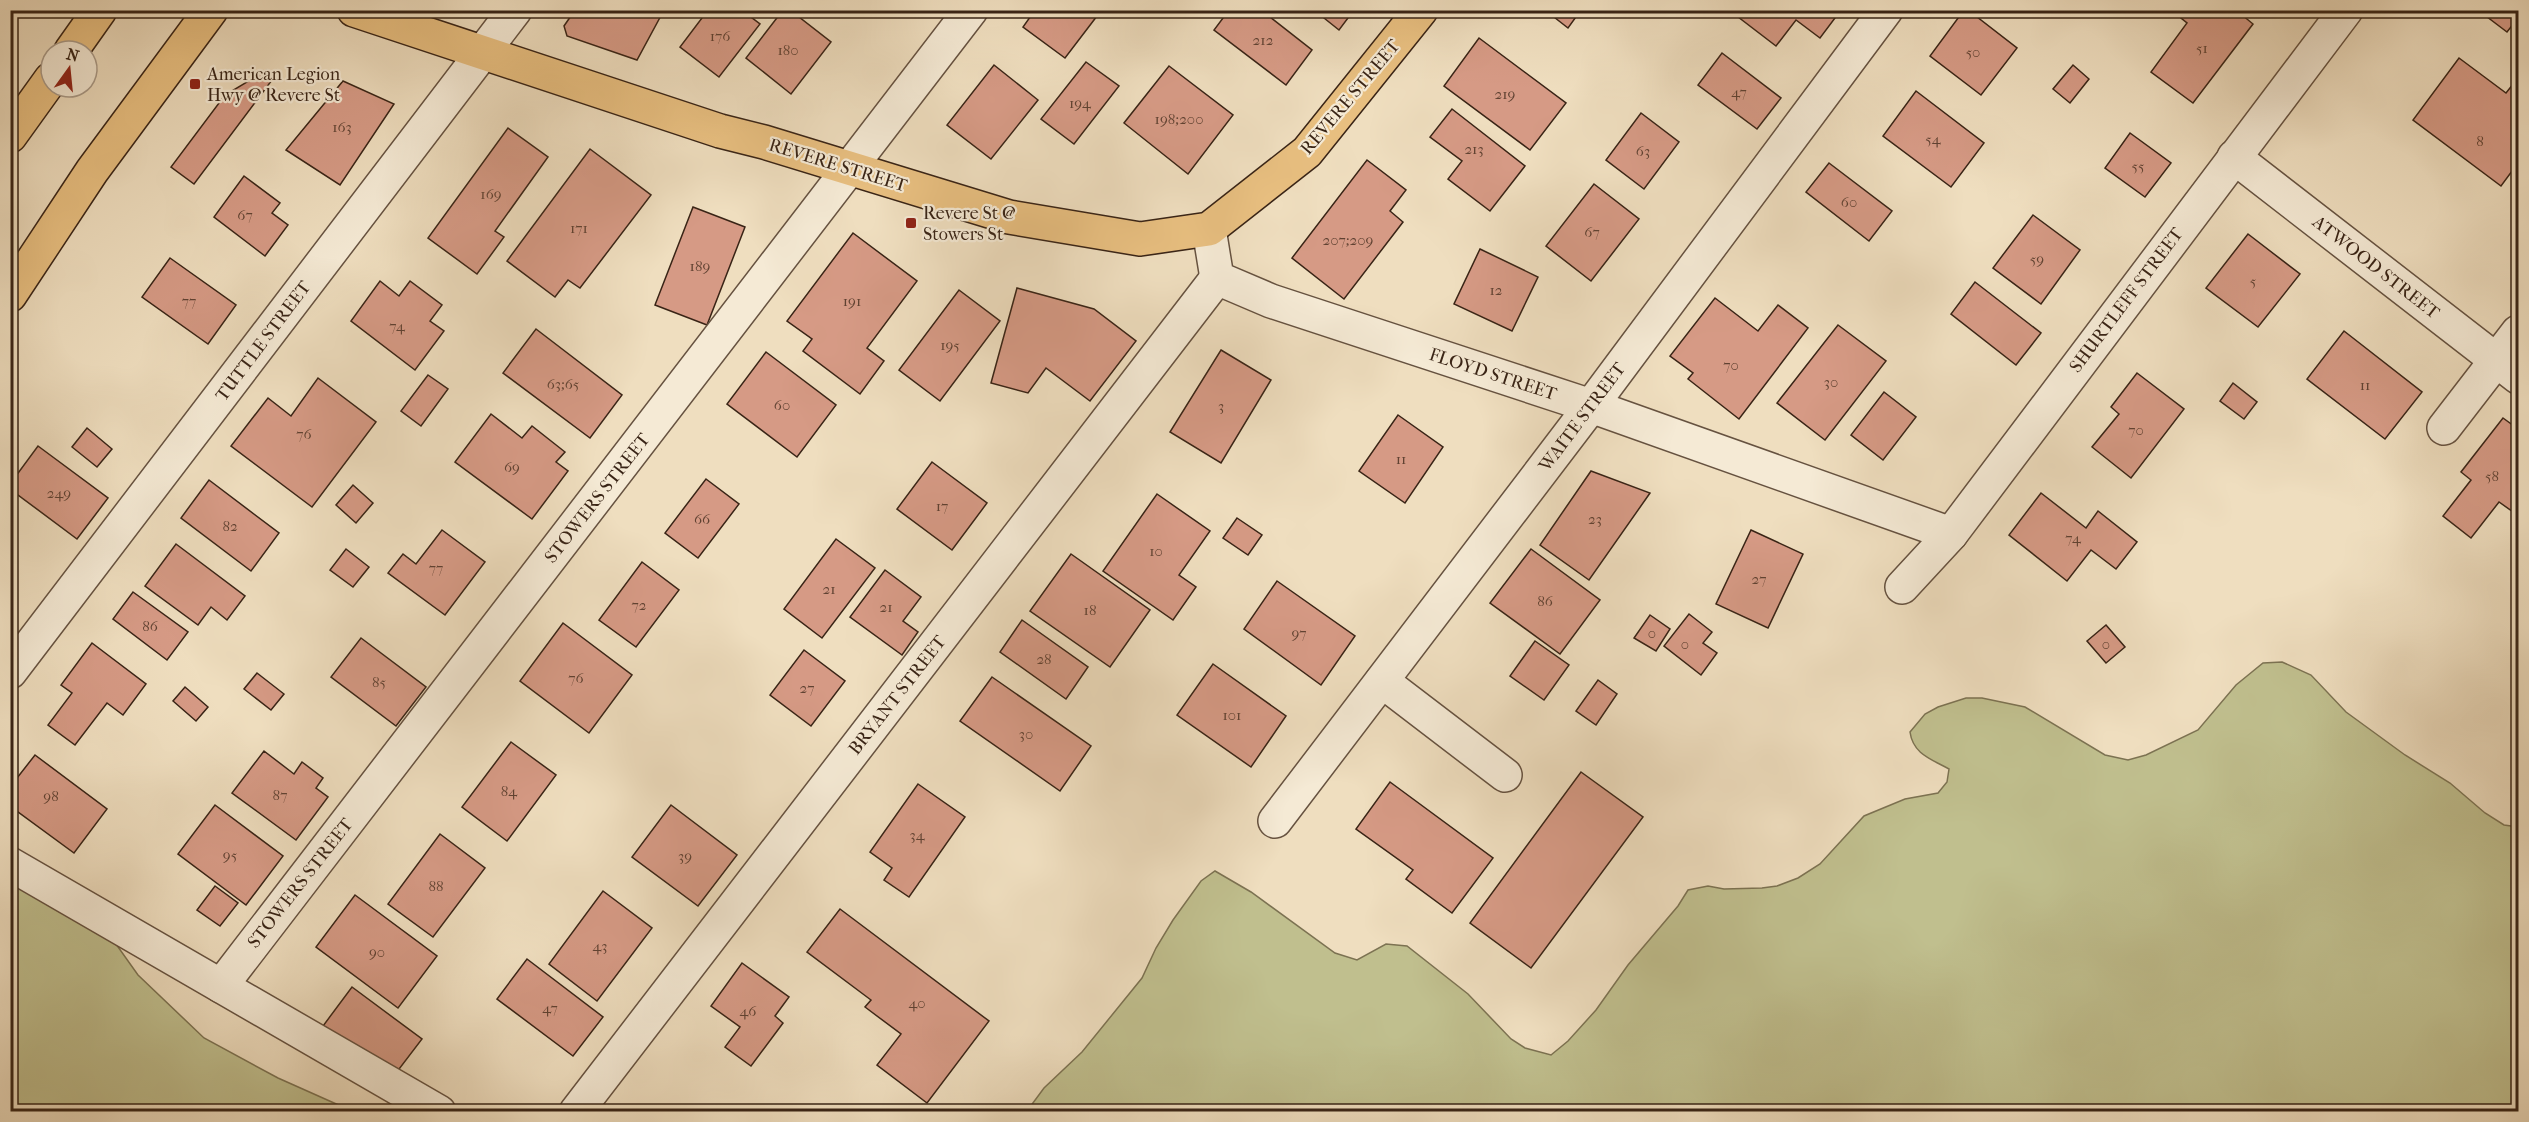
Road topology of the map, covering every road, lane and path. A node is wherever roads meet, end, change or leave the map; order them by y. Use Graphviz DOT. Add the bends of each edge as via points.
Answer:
graph roads {
  1 [pos="100,10"];
  2 [pos="211,10"];
  3 [pos="354,10"];
  4 [pos="515,10"];
  5 [pos="971,10"];
  6 [pos="1421,10"];
  7 [pos="1887,10"];
  8 [pos="2346,10"];
  9 [pos="79,39"];
  10 [pos="483,53"];
  11 [pos="39,96"];
  12 [pos="10,136"];
  13 [pos="2234,157"];
  14 [pos="851,169"];
  15 [pos="1209,230"];
  16 [pos="1217,278"];
  17 [pos="10,295"];
  18 [pos="2518,332"];
  19 [pos="2508,369"];
  20 [pos="1591,406"];
  21 [pos="2444,428"];
  22 [pos="1951,534"];
  23 [pos="1902,587"];
  24 [pos="10,672"];
  25 [pos="1382,681"];
  26 [pos="1505,775"];
  27 [pos="1275,821"];
  28 [pos="10,864"];
  29 [pos="221,986"];
  30 [pos="439,1112"];
  31 [pos="576,1112"];
  1 -- 9 [label="main road"];
  2 -- 17 [label="main road" via="87,179"];
  3 -- 10 [label="main road, REVERE STREET"];
  4 -- 10 [label="street, TUTTLE STREET"];
  5 -- 14 [label="street, STOWERS STREET"];
  6 -- 15 [label="main road, REVERE STREET" via="1307,152"];
  7 -- 20 [label="street, WAITE STREET"];
  8 -- 13 [label="street, SHURTLEFF STREET"];
  10 -- 14 [label="main road, REVERE STREET" via="720,131"];
  10 -- 24 [label="street, TUTTLE STREET"];
  11 -- 12 [label="main road"];
  13 -- 19 [label="street, ATWOOD STREET"];
  13 -- 22 [label="street, SHURTLEFF STREET"];
  14 -- 15 [label="main road, REVERE STREET" via="1009,217 1140,239"];
  14 -- 29 [label="street, STOWERS STREET"];
  15 -- 16 [label="street"];
  16 -- 20 [label="street, FLOYD STREET" via="1271,301"];
  16 -- 31 [label="street, BRYANT STREET"];
  18 -- 19 [label="street"];
  19 -- 21 [label="street"];
  20 -- 22 [label="street, FLOYD STREET"];
  20 -- 25 [label="street, WAITE STREET"];
  22 -- 23 [label="street, SHURTLEFF STREET"];
  25 -- 26 [label="street"];
  25 -- 27 [label="street, WAITE STREET"];
  28 -- 29 [label="street"];
  29 -- 30 [label="street"];
}
